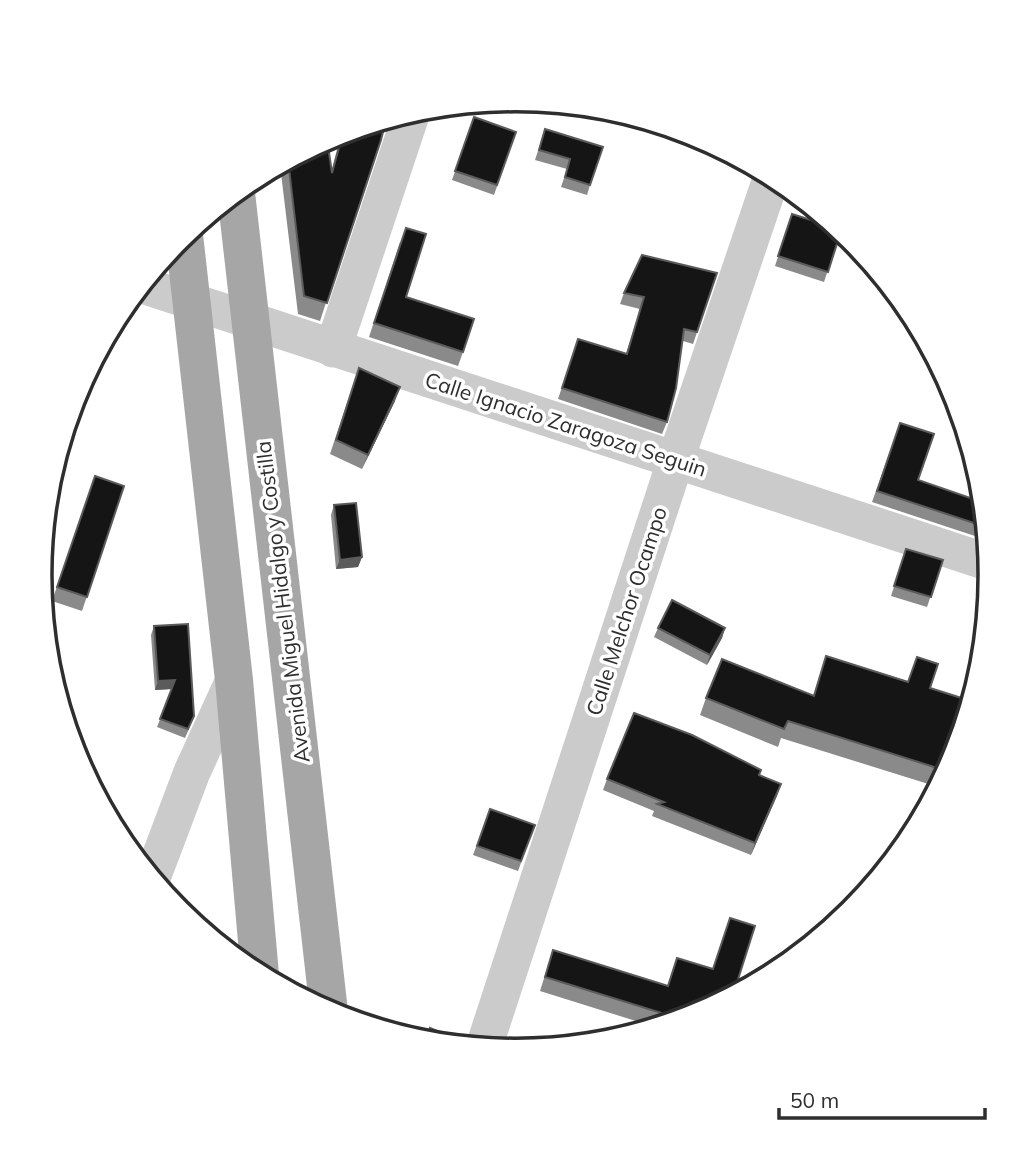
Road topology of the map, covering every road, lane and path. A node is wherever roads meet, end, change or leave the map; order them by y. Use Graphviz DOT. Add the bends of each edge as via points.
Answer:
graph roads {
  1 [pos="408,125"];
  2 [pos="768,187"];
  3 [pos="237,205"];
  4 [pos="185,251"];
  5 [pos="152,288"];
  6 [pos="190,300"];
  7 [pos="250,320"];
  8 [pos="333,349"];
  9 [pos="676,459"];
  10 [pos="978,559"];
  11 [pos="234,680"];
  12 [pos="156,867"];
  13 [pos="260,961"];
  14 [pos="327,998"];
  15 [pos="487,1037"];
  1 -- 8 [label="street"];
  2 -- 9 [label="street, Calle Melchor Ocampo"];
  3 -- 7 [label="main road, Avenida Miguel Hidalgo y Costilla"];
  4 -- 6 [label="main road"];
  5 -- 6 [label="street, Calle Ignacio Zaragoza Seguin"];
  6 -- 7 [label="street, Calle Ignacio Zaragoza Seguin"];
  6 -- 11 [label="main road"];
  7 -- 8 [label="street, Calle Ignacio Zaragoza Seguin"];
  7 -- 14 [label="main road, Avenida Miguel Hidalgo y Costilla"];
  8 -- 9 [label="street, Calle Ignacio Zaragoza Seguin"];
  9 -- 10 [label="street, Calle Ignacio Zaragoza Seguin"];
  9 -- 15 [label="street, Calle Melchor Ocampo"];
  11 -- 12 [label="street"];
  11 -- 13 [label="main road"];
}
